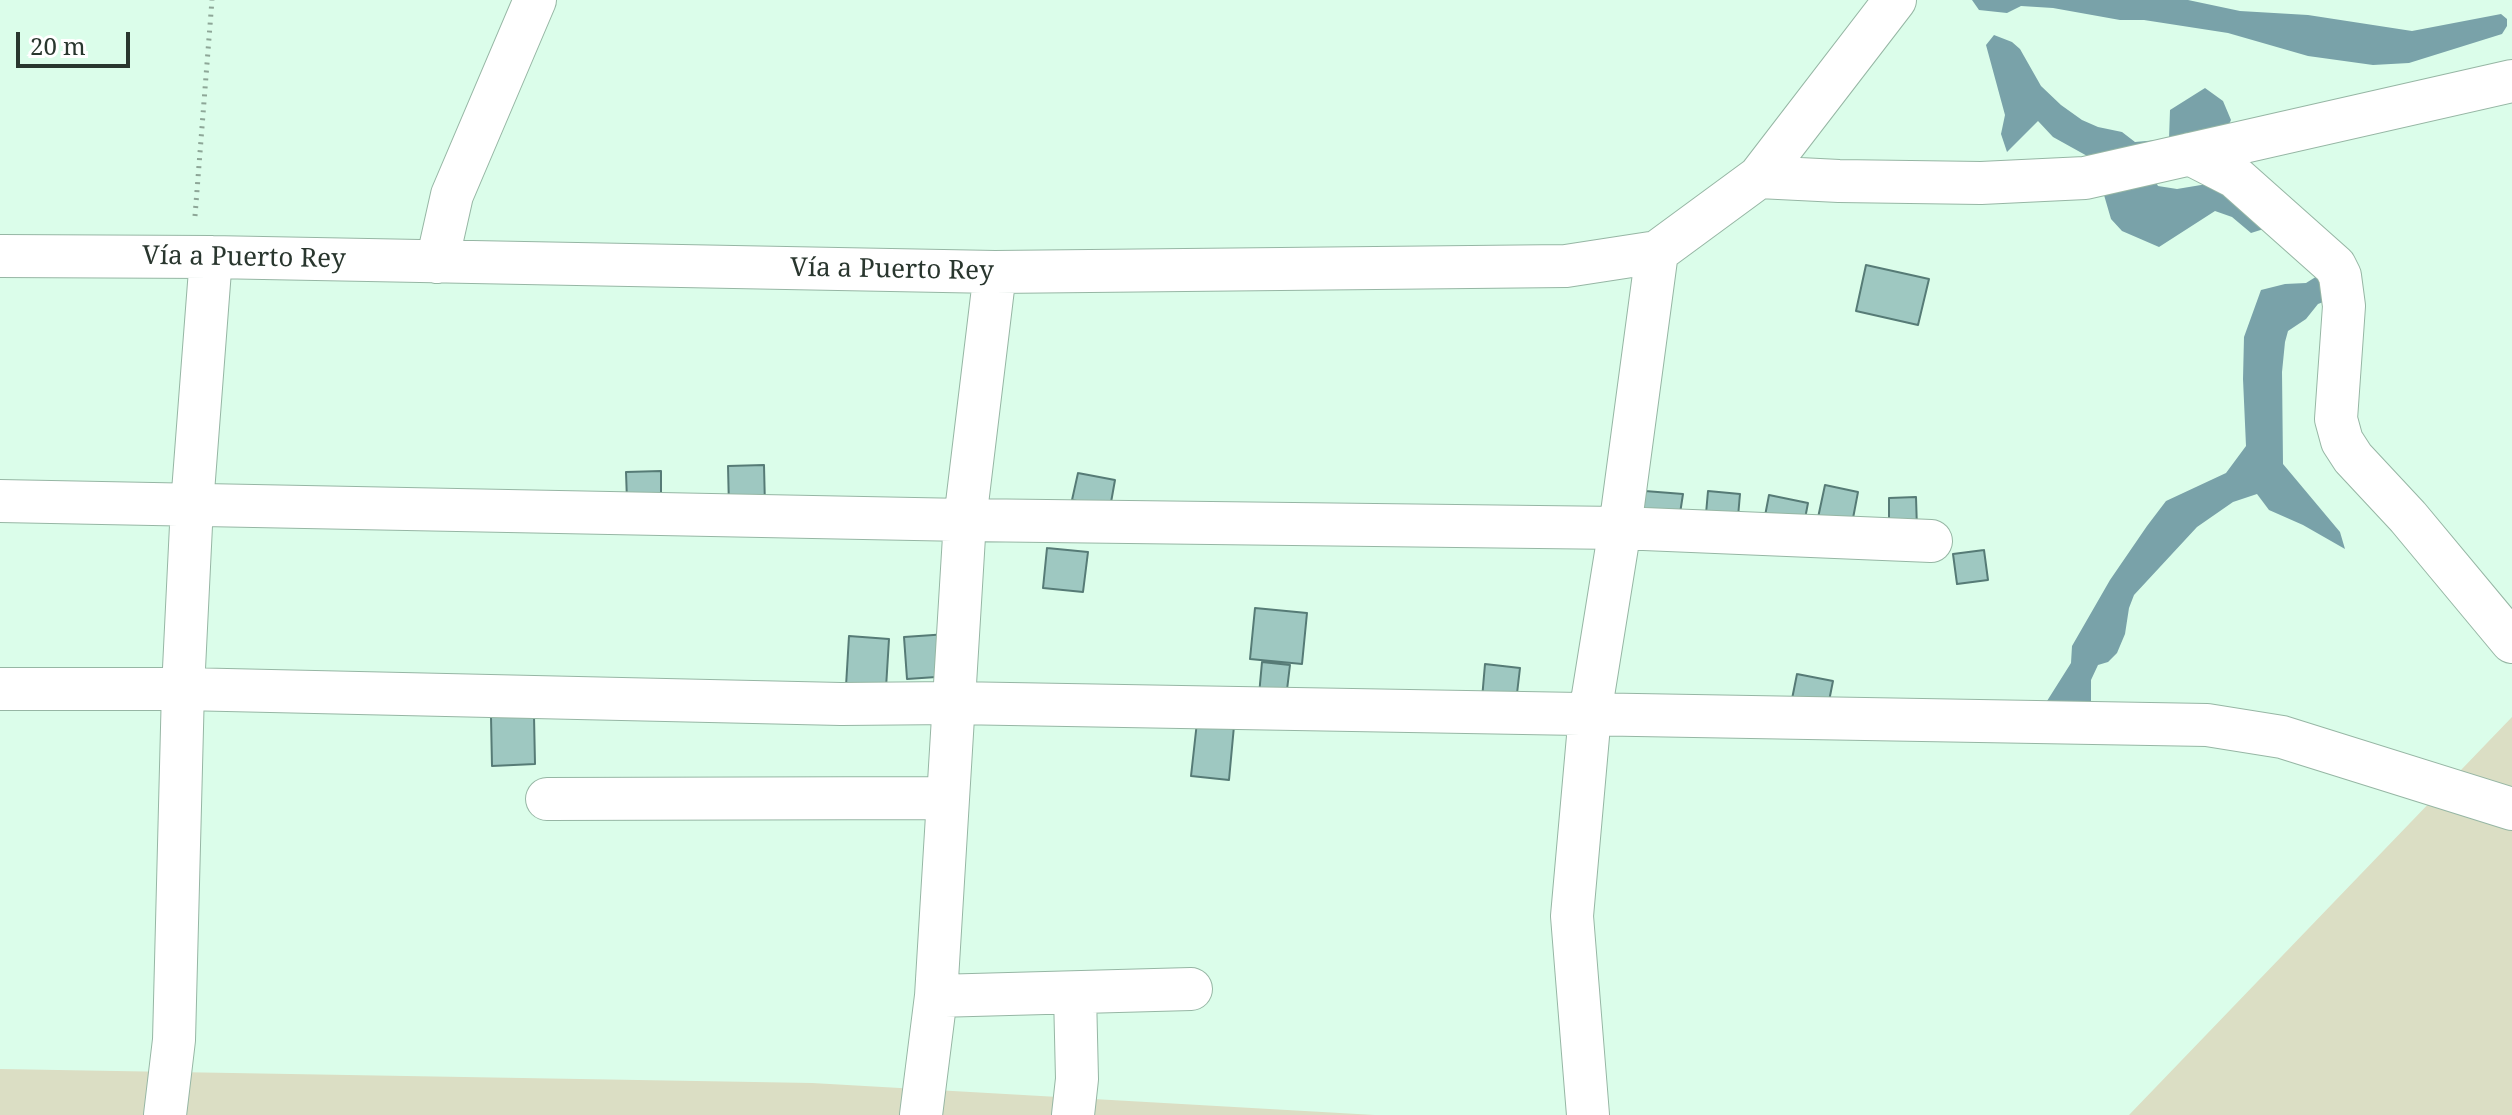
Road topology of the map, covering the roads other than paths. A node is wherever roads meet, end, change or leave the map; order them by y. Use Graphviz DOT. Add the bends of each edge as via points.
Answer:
graph roads {
  1 [pos="535,0"];
  2 [pos="1895,0"];
  3 [pos="2512,81"];
  4 [pos="2190,154"];
  5 [pos="1759,177"];
  6 [pos="1657,252"];
  7 [pos="0,256"];
  8 [pos="201,257"];
  9 [pos="437,262"];
  10 [pos="995,272"];
  11 [pos="0,501"];
  12 [pos="192,505"];
  13 [pos="965,520"];
  14 [pos="1620,528"];
  15 [pos="1931,541"];
  16 [pos="2512,642"];
  17 [pos="0,689"];
  18 [pos="183,689"];
  19 [pos="953,703"];
  20 [pos="1590,714"];
  21 [pos="947,798"];
  22 [pos="547,799"];
  23 [pos="2512,809"];
  24 [pos="1191,989"];
  25 [pos="1075,994"];
  26 [pos="936,996"];
  27 [pos="165,1115"];
  28 [pos="921,1115"];
  29 [pos="1073,1115"];
  30 [pos="1588,1115"];
  1 -- 9 [label="street" via="452,195"];
  2 -- 5 [label="street, Vía a Puerto Rey"];
  3 -- 4 [label="street"];
  4 -- 5 [label="street" via="2085,178 2032,183"];
  4 -- 16 [label="street" via="2235,177 2335,266 2344,306 2336,419 2342,441"];
  5 -- 6 [label="street, Vía a Puerto Rey"];
  6 -- 10 [label="street, Vía a Puerto Rey" via="1566,266"];
  6 -- 14 [label="street"];
  7 -- 8 [label="street, Vía a Puerto Rey"];
  8 -- 9 [label="street, Vía a Puerto Rey"];
  8 -- 12 [label="street"];
  9 -- 10 [label="street, Vía a Puerto Rey"];
  10 -- 13 [label="street"];
  11 -- 12 [label="street"];
  12 -- 13 [label="street"];
  12 -- 18 [label="street"];
  13 -- 14 [label="street"];
  13 -- 19 [label="street"];
  14 -- 15 [label="street"];
  14 -- 20 [label="street"];
  17 -- 18 [label="street"];
  18 -- 19 [label="street"];
  18 -- 27 [label="street" via="174,1040"];
  19 -- 20 [label="street"];
  19 -- 21 [label="street"];
  20 -- 23 [label="street" via="2207,725 2282,737"];
  20 -- 30 [label="street" via="1572,916"];
  21 -- 22 [label="street"];
  21 -- 26 [label="street"];
  24 -- 25 [label="street"];
  25 -- 26 [label="street"];
  25 -- 29 [label="street"];
  26 -- 28 [label="street"];
}
